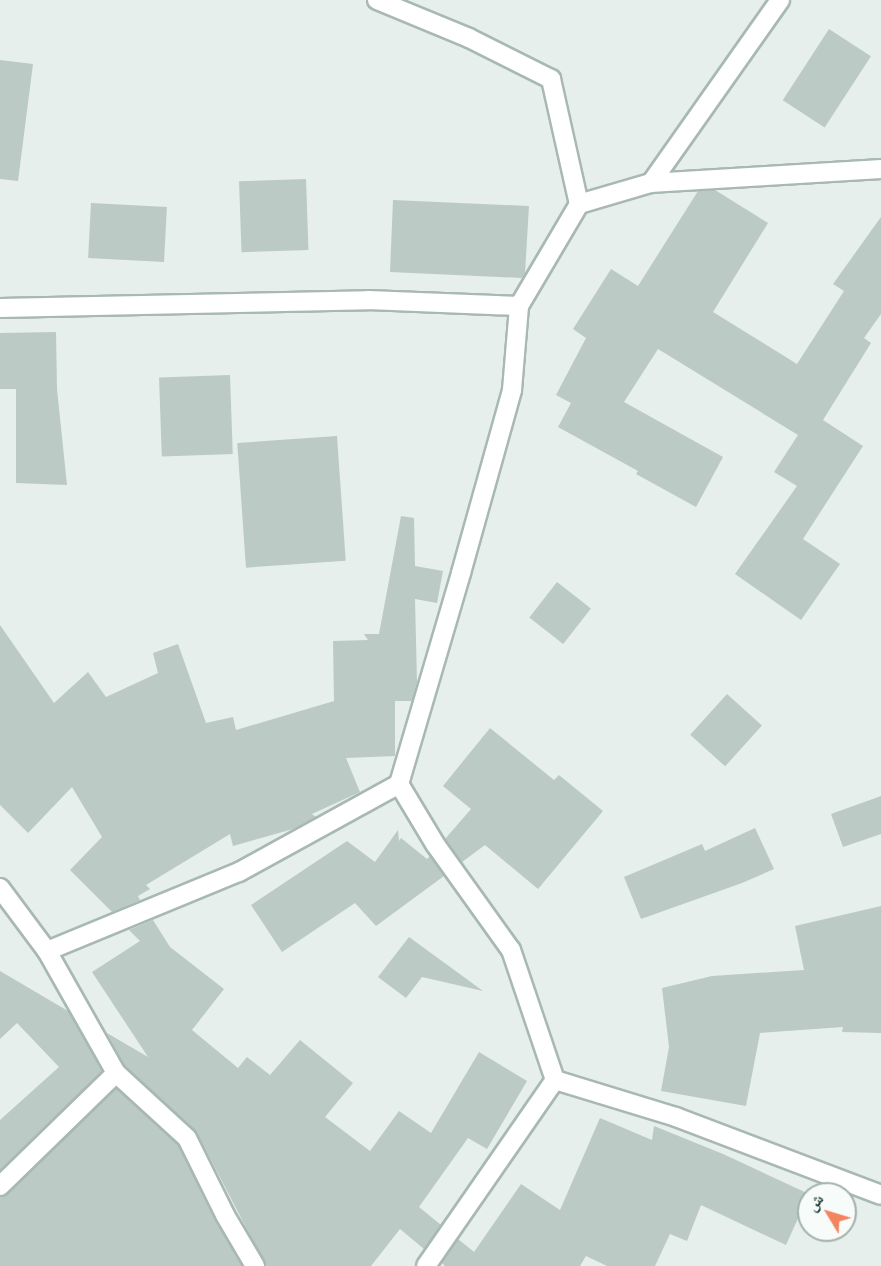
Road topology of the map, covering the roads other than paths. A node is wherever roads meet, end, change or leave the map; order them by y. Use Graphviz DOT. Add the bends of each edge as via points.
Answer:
graph roads {
  1 [pos="377,0"];
  2 [pos="780,0"];
  3 [pos="881,170"];
  4 [pos="651,183"];
  5 [pos="579,204"];
  6 [pos="519,306"];
  7 [pos="0,308"];
  8 [pos="399,784"];
  9 [pos="0,888"];
  10 [pos="47,951"];
  11 [pos="116,1073"];
  12 [pos="555,1080"];
  13 [pos="0,1186"];
  14 [pos="881,1195"];
  15 [pos="255,1266"];
  16 [pos="426,1266"];
  1 -- 5 [label="street" via="469,38 551,80"];
  2 -- 4 [label="street"];
  3 -- 4 [label="street"];
  4 -- 5 [label="street"];
  5 -- 6 [label="street"];
  6 -- 7 [label="street" via="368,300"];
  6 -- 8 [label="street" via="512,390"];
  8 -- 10 [label="street" via="239,872"];
  8 -- 12 [label="street" via="435,844 511,950"];
  9 -- 10 [label="street"];
  10 -- 11 [label="street"];
  11 -- 13 [label="street"];
  11 -- 15 [label="street" via="187,1138"];
  12 -- 14 [label="street" via="676,1117"];
  12 -- 16 [label="street"];
}
